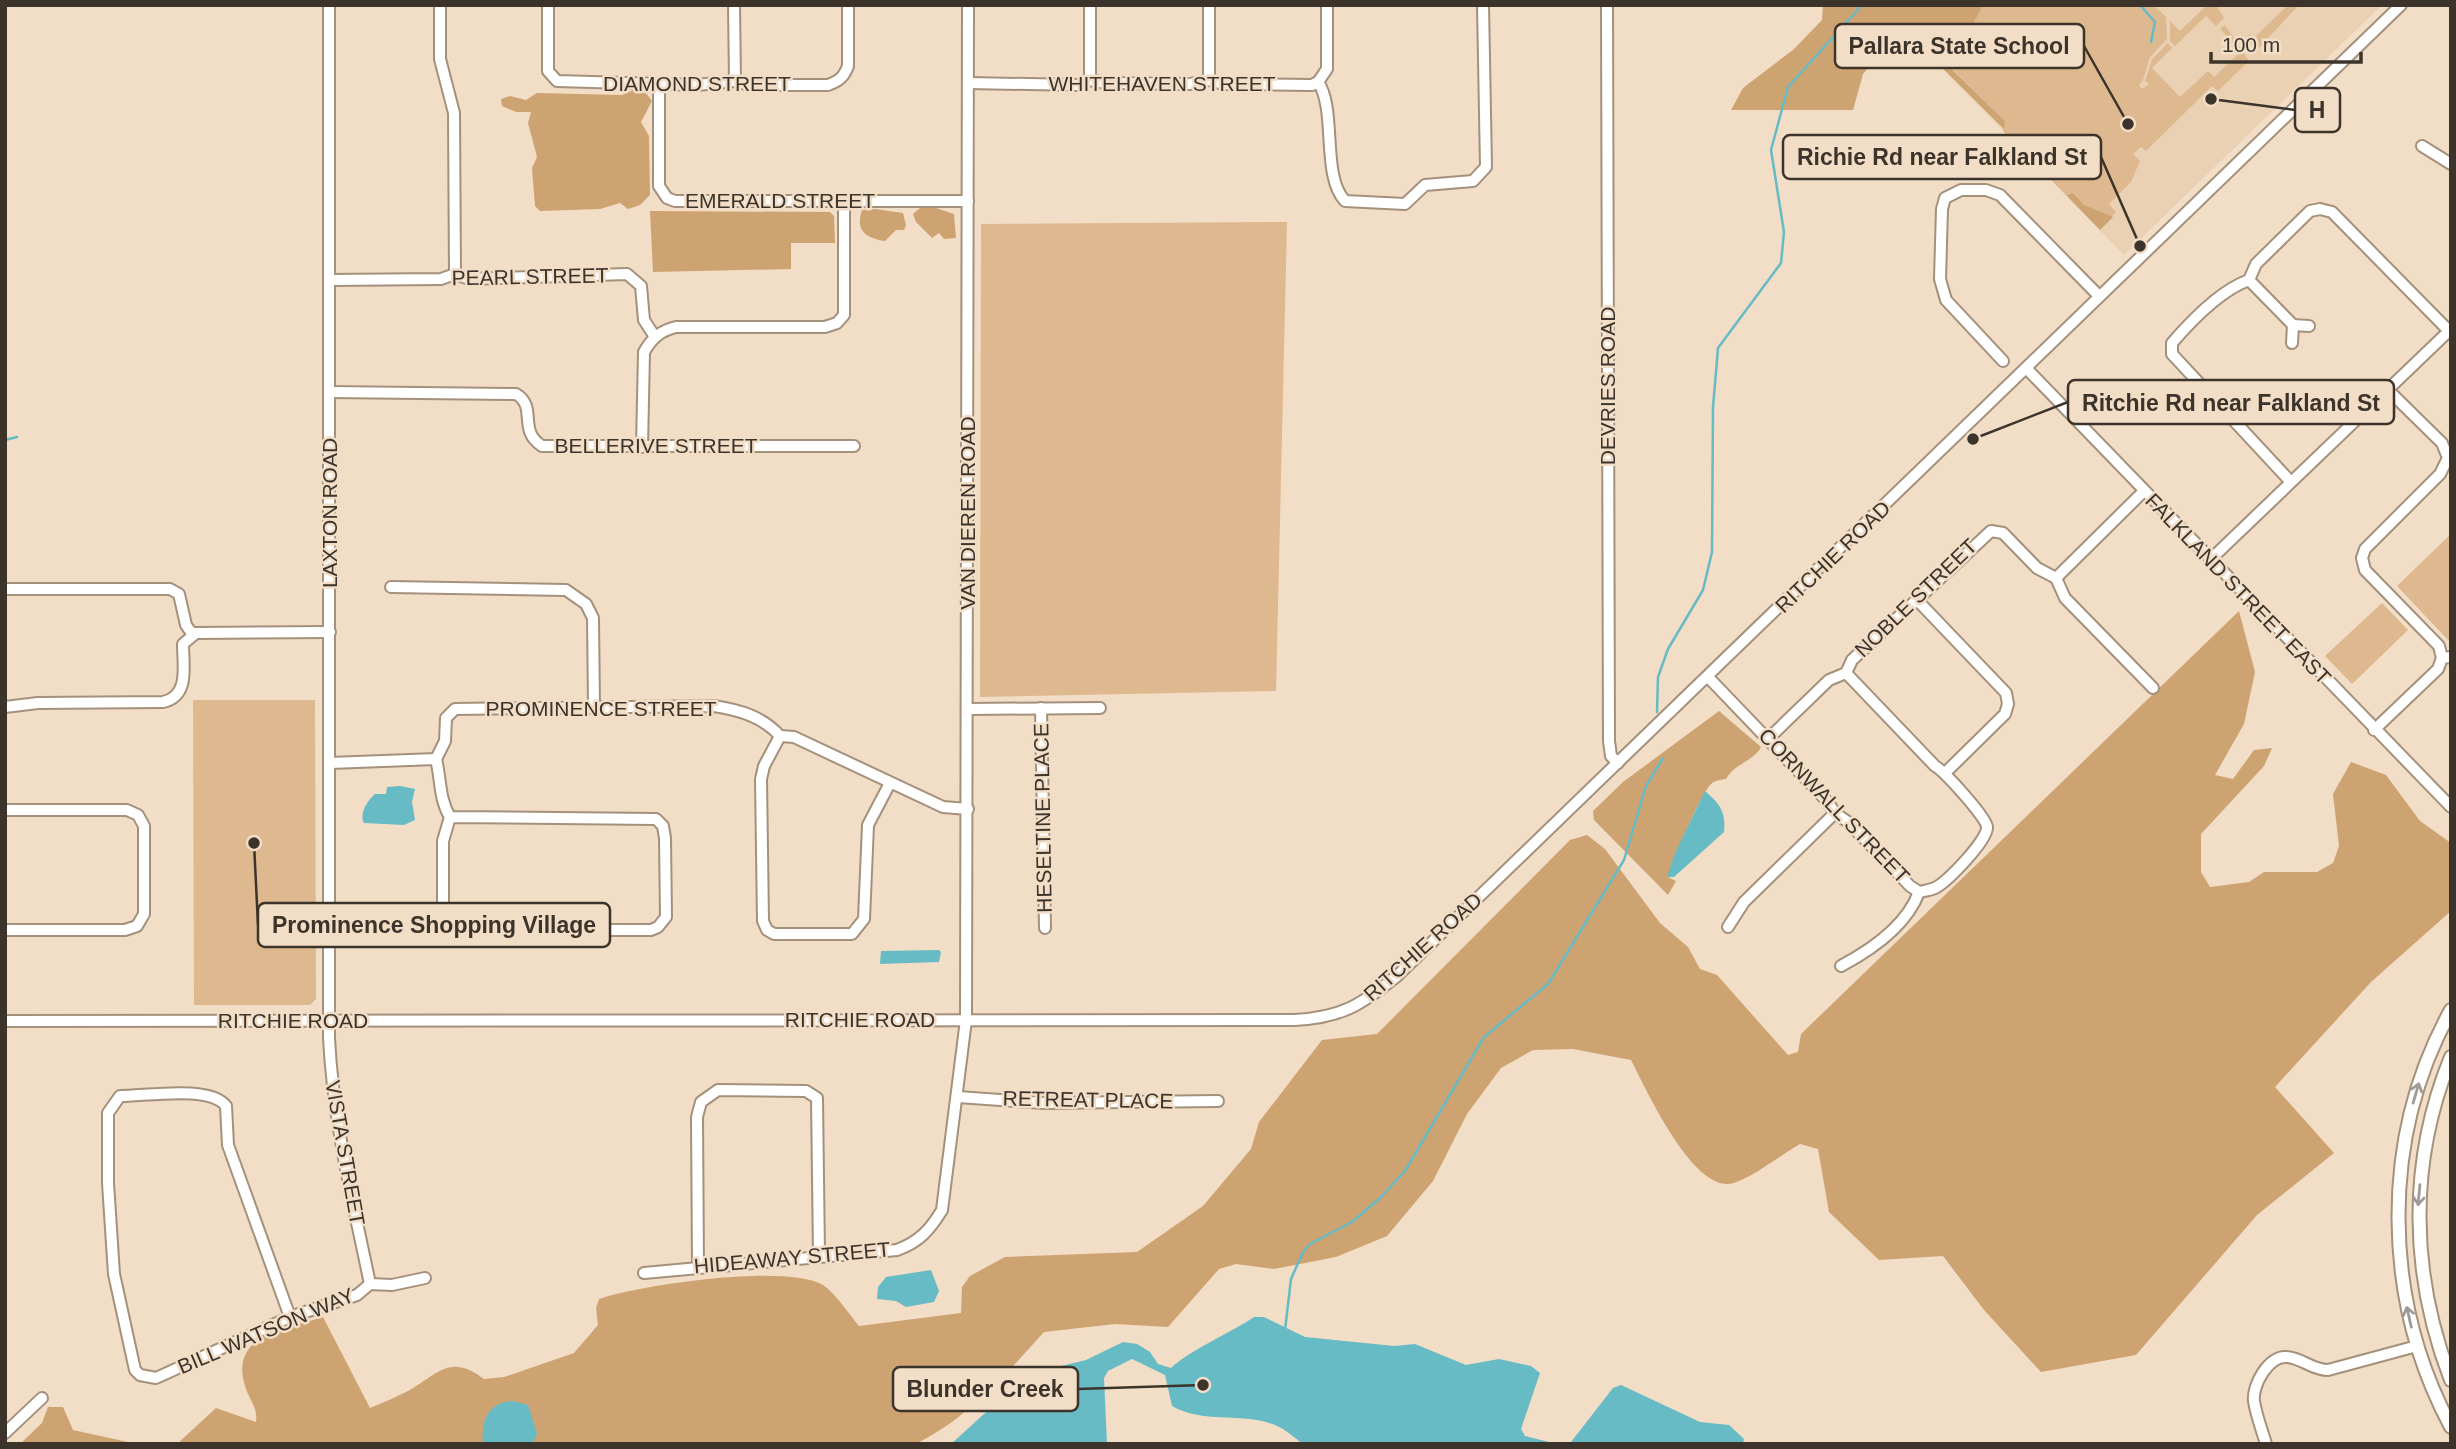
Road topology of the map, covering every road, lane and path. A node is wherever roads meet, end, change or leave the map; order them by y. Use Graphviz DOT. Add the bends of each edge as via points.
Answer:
graph roads {
  1 [pos="329,5"];
  2 [pos="440,5"];
  3 [pos="548,5"];
  4 [pos="734,5"];
  5 [pos="848,5"];
  6 [pos="968,5"];
  7 [pos="1090,5"];
  8 [pos="1209,5"];
  9 [pos="1327,5"];
  10 [pos="1483,5"];
  11 [pos="1607,5"];
  12 [pos="2401,5"];
  13 [pos="1090,80"];
  14 [pos="1209,80"];
  15 [pos="735,81"];
  16 [pos="1318,82"];
  17 [pos="969,83"];
  18 [pos="659,85"];
  19 [pos="2422,146"];
  20 [pos="2451,164"];
  21 [pos="844,201"];
  22 [pos="968,201"];
  23 [pos="455,274"];
  24 [pos="329,280"];
  25 [pos="2249,280"];
  26 [pos="2098,295"];
  27 [pos="2293,326"];
  28 [pos="2309,326"];
  29 [pos="2450,330"];
  30 [pos="655,337"];
  31 [pos="2292,343"];
  32 [pos="2003,361"];
  33 [pos="2027,369"];
  34 [pos="2388,390"];
  35 [pos="329,392"];
  36 [pos="854,446"];
  37 [pos="642,447"];
  38 [pos="2290,481"];
  39 [pos="2144,491"];
  40 [pos="2211,559"];
  41 [pos="2056,578"];
  42 [pos="391,587"];
  43 [pos="5,589"];
  44 [pos="1918,601"];
  45 [pos="330,632"];
  46 [pos="193,635"];
  47 [pos="2446,657"];
  48 [pos="1846,673"];
  49 [pos="1708,677"];
  50 [pos="2153,688"];
  51 [pos="594,706"];
  52 [pos="5,707"];
  53 [pos="1041,708"];
  54 [pos="1100,708"];
  55 [pos="968,709"];
  56 [pos="2374,730"];
  57 [pos="780,736"];
  58 [pos="1769,738"];
  59 [pos="436,759"];
  60 [pos="330,763"];
  61 [pos="1618,763"];
  62 [pos="1946,772"];
  63 [pos="890,783"];
  64 [pos="2451,807"];
  65 [pos="968,808"];
  66 [pos="5,810"];
  67 [pos="1835,813"];
  68 [pos="450,817"];
  69 [pos="1919,892"];
  70 [pos="1045,928"];
  71 [pos="1728,928"];
  72 [pos="5,930"];
  73 [pos="1841,966"];
  74 [pos="2451,1010"];
  75 [pos="966,1020"];
  76 [pos="5,1021"];
  77 [pos="328,1021"];
  78 [pos="2451,1057"];
  79 [pos="958,1097"];
  80 [pos="1218,1101"];
  81 [pos="819,1256"];
  82 [pos="698,1266"];
  83 [pos="644,1273"];
  84 [pos="425,1278"];
  85 [pos="370,1284"];
  86 [pos="290,1317"];
  87 [pos="2417,1346"];
  88 [pos="2451,1380"];
  89 [pos="42,1398"];
  90 [pos="2451,1427"];
  91 [pos="5,1433"];
  92 [pos="2266,1444"];
  1 -- 24 [label="street, LAXTON ROAD"];
  2 -- 23 [label="street" via="440,59 454,113"];
  3 -- 18 [label="street, DIAMOND STREET" via="551,77 565,84"];
  4 -- 15 [label="street"];
  5 -- 15 [label="street, DIAMOND STREET" via="848,66 837,82 763,85"];
  6 -- 17 [label="street, VAN DIEREN ROAD"];
  7 -- 13 [label="street"];
  8 -- 14 [label="street"];
  9 -- 16 [label="street" via="1327,69"];
  10 -- 16 [label="street" via="1486,167 1473,181 1425,185 1405,204 1345,201 1338,189 1327,129 1327,102"];
  11 -- 61 [label="street, DEVRIES ROAD" via="1609,741 1611,756"];
  12 -- 26 [label="street, RITCHIE ROAD"];
  13 -- 14 [label="street, WHITEHAVEN STREET" via="1190,84"];
  13 -- 17 [label="street, WHITEHAVEN STREET" via="1079,85"];
  14 -- 16 [label="street, WHITEHAVEN STREET" via="1223,84"];
  15 -- 18 [label="street, DIAMOND STREET"];
  17 -- 22 [label="street, VAN DIEREN ROAD"];
  18 -- 21 [label="street, EMERALD STREET" via="659,186 667,198"];
  19 -- 20 [label="street"];
  21 -- 22 [label="street, EMERALD STREET"];
  21 -- 30 [label="street" via="846,306 836,323 825,327 676,327"];
  22 -- 55 [label="street, VAN DIEREN ROAD"];
  23 -- 24 [label="street, PEARL STREET" via="441,279"];
  23 -- 30 [label="street, PEARL STREET" via="469,279 627,274 641,286 644,320"];
  24 -- 35 [label="street, LAXTON ROAD"];
  25 -- 27 [label="street"];
  25 -- 29 [label="street" via="2256,264 2310,211 2332,212"];
  25 -- 38 [label="street" via="2236,284 2182,332 2172,343 2172,354"];
  26 -- 32 [label="street" via="2000,195 1986,190 1953,192 1942,209 1942,294"];
  26 -- 33 [label="street, RITCHIE ROAD"];
  27 -- 28 [label="street"];
  27 -- 31 [label="street"];
  29 -- 34 [label="street"];
  30 -- 37 [label="street" via="644,352"];
  33 -- 39 [label="street, FALKLAND STREET EAST"];
  33 -- 49 [label="street, RITCHIE ROAD"];
  34 -- 38 [label="street"];
  34 -- 47 [label="street" via="2441,443 2447,466 2362,558 2365,570"];
  35 -- 37 [label="street, BELLERIVE STREET" via="508,392 523,398 527,430 542,446"];
  35 -- 45 [label="street, LAXTON ROAD"];
  36 -- 37 [label="street, BELLERIVE STREET"];
  38 -- 40 [label="street"];
  39 -- 40 [label="street, FALKLAND STREET EAST"];
  39 -- 41 [label="street"];
  40 -- 56 [label="street, FALKLAND STREET EAST"];
  41 -- 44 [label="street, NOBLE STREET" via="2037,568 2003,533 1991,531"];
  41 -- 50 [label="street, NOBLE STREET" via="2065,598"];
  42 -- 51 [label="street" via="566,590 586,604 593,618"];
  43 -- 46 [label="street" via="170,589 179,594"];
  44 -- 48 [label="street, NOBLE STREET" via="1852,660"];
  44 -- 62 [label="street" via="2006,694 2008,704 2005,714"];
  45 -- 46 [label="street"];
  45 -- 60 [label="street, LAXTON ROAD"];
  46 -- 52 [label="street" via="183,644 183,686 172,700"];
  47 -- 56 [label="street"];
  48 -- 58 [label="street, NOBLE STREET" via="1829,680"];
  48 -- 62 [label="street, CORNWALL STREET"];
  49 -- 58 [label="street, CORNWALL STREET"];
  49 -- 61 [label="street, RITCHIE ROAD"];
  51 -- 57 [label="street, PROMINENCE STREET" via="714,706 738,710 769,724"];
  51 -- 59 [label="street, PROMINENCE STREET" via="455,709 446,718 445,741"];
  53 -- 54 [label="street"];
  53 -- 55 [label="street"];
  53 -- 70 [label="street, HESELTINE PLACE"];
  55 -- 65 [label="street, VAN DIEREN ROAD"];
  56 -- 64 [label="street, FALKLAND STREET EAST"];
  57 -- 63 [label="street, PROMINENCE STREET" via="794,737"];
  57 -- 63 [label="street" via="761,779 763,921 774,934 852,934 860,928 868,825"];
  58 -- 67 [label="street, CORNWALL STREET"];
  59 -- 60 [label="street"];
  59 -- 68 [label="street" via="442,803"];
  60 -- 77 [label="street, LAXTON ROAD"];
  61 -- 75 [label="street, RITCHIE ROAD" via="1397,976 1351,1010 1322,1019 1294,1020"];
  62 -- 69 [label="street, CORNWALL STREET" via="1987,828 1984,840 1936,888"];
  63 -- 65 [label="street, PROMINENCE STREET" via="943,807"];
  65 -- 75 [label="street, VAN DIEREN ROAD"];
  66 -- 72 [label="street" via="127,810 138,815 144,825 144,914 136,926 125,930"];
  67 -- 69 [label="street, CORNWALL STREET"];
  67 -- 71 [label="street" via="1744,902"];
  68 -- 68 [label="street" via="656,819 665,838 666,916 651,930 456,930 443,917 443,841"];
  69 -- 73 [label="street" via="1912,910 1866,953"];
  87 -- 74 [label="main road, one-way" via="2401,1268 2400,1176 2406,1129 2419,1084"];
  75 -- 77 [label="street, RITCHIE ROAD"];
  75 -- 79 [label="street, HIDEAWAY STREET"];
  76 -- 77 [label="street, RITCHIE ROAD"];
  77 -- 85 [label="street, VISTA STREET" via="331,1083"];
  78 -- 88 [label="main road, one-way" via="2431,1116 2418,1206 2425,1293"];
  79 -- 80 [label="street, RETREAT PLACE" via="1043,1103"];
  79 -- 81 [label="street, HIDEAWAY STREET" via="942,1210 926,1234 897,1250"];
  81 -- 82 [label="street, HIDEAWAY STREET"];
  81 -- 82 [label="street" via="817,1098 806,1091 718,1090 701,1102 697,1117"];
  82 -- 83 [label="street, HIDEAWAY STREET"];
  84 -- 85 [label="street, BILL WATSON WAY"];
  85 -- 86 [label="street, BILL WATSON WAY" via="357,1295"];
  86 -- 86 [label="street, BILL WATSON WAY" via="228,1145 226,1106 216,1096 202,1094 120,1096 108,1113 108,1183 114,1274 135,1370 146,1378 156,1378"];
  87 -- 90 [label="main road"];
  87 -- 92 [label="street" via="2328,1370 2285,1356 2276,1359 2268,1365 2253,1400"];
  89 -- 91 [label="street"];
}
